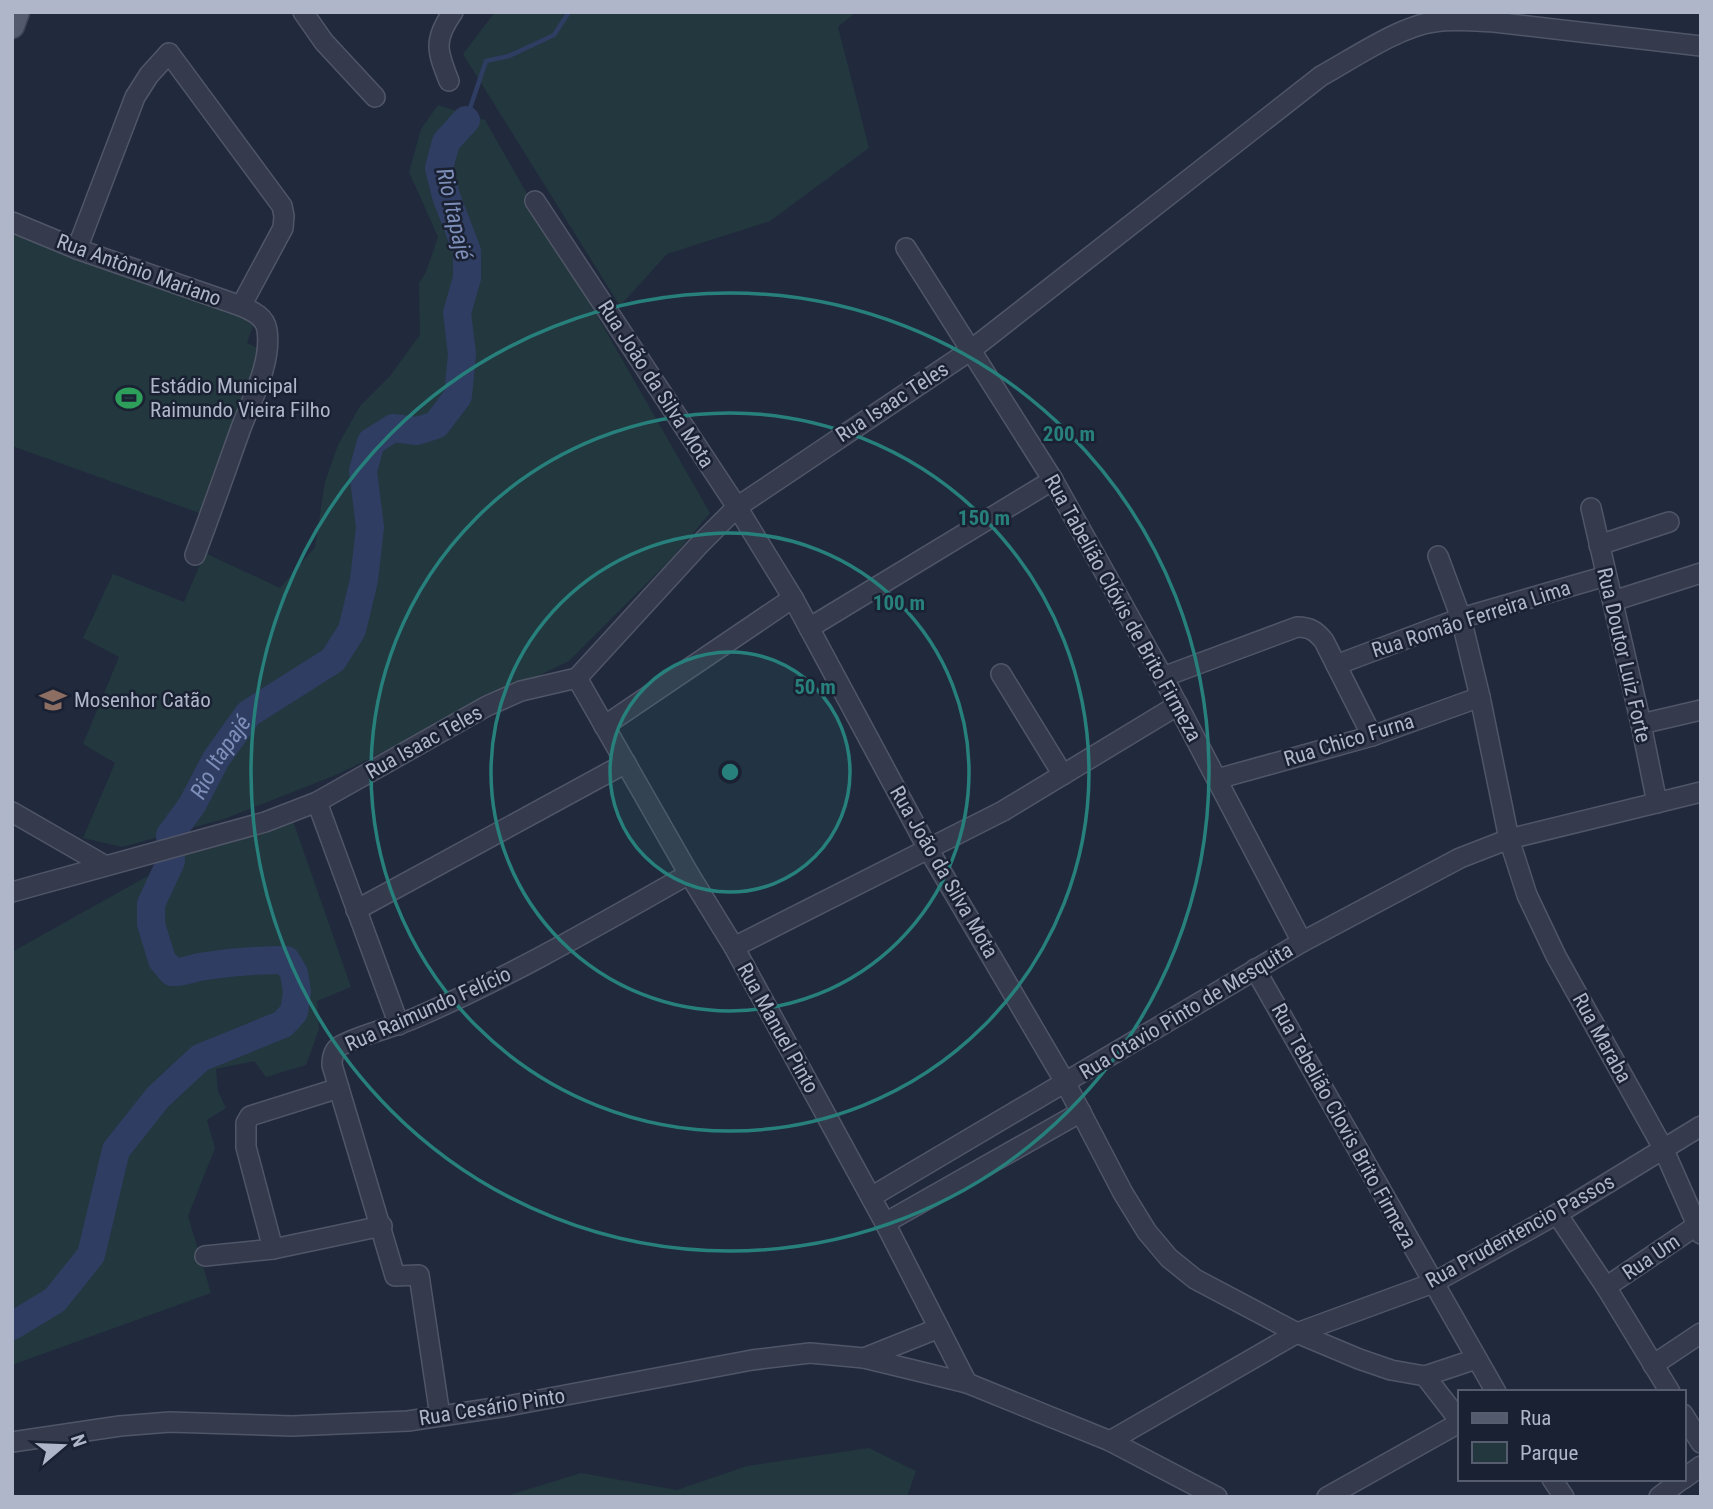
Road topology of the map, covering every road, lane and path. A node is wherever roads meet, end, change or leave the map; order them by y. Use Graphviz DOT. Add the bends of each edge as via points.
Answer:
graph roads {
  1 [pos="17,12"];
  2 [pos="303,12"];
  3 [pos="453,12"];
  4 [pos="1451,12"];
  5 [pos="1432,22"];
  6 [pos="12,26"];
  7 [pos="1701,46"];
  8 [pos="449,81"];
  9 [pos="375,97"];
  10 [pos="535,201"];
  11 [pos="12,222"];
  12 [pos="906,248"];
  13 [pos="76,249"];
  14 [pos="241,306"];
  15 [pos="971,350"];
  16 [pos="1053,480"];
  17 [pos="737,507"];
  18 [pos="1591,508"];
  19 [pos="1669,522"];
  20 [pos="1599,545"];
  21 [pos="195,555"];
  22 [pos="1438,556"];
  23 [pos="1701,573"];
  24 [pos="1606,576"];
  25 [pos="793,598"];
  26 [pos="1613,601"];
  27 [pos="1461,618"];
  28 [pos="809,628"];
  29 [pos="1336,665"];
  30 [pos="1000,674"];
  31 [pos="1163,677"];
  32 [pos="578,678"];
  33 [pos="1480,697"];
  34 [pos="1178,705"];
  35 [pos="1701,709"];
  36 [pos="1641,724"];
  37 [pos="604,726"];
  38 [pos="1372,736"];
  39 [pos="626,763"];
  40 [pos="1063,775"];
  41 [pos="1217,779"];
  42 [pos="1696,794"];
  43 [pos="317,802"];
  44 [pos="1657,803"];
  45 [pos="12,812"];
  46 [pos="1701,813"];
  47 [pos="1509,839"];
  48 [pos="927,847"];
  49 [pos="104,865"];
  50 [pos="689,874"];
  51 [pos="12,892"];
  52 [pos="356,910"];
  53 [pos="1302,942"];
  54 [pos="734,947"];
  55 [pos="1255,970"];
  56 [pos="399,1025"];
  57 [pos="1065,1082"];
  58 [pos="340,1088"];
  59 [pos="1081,1112"];
  60 [pos="1701,1126"];
  61 [pos="1663,1148"];
  62 [pos="870,1197"];
  63 [pos="1557,1214"];
  64 [pos="885,1223"];
  65 [pos="382,1226"];
  66 [pos="1698,1230"];
  67 [pos="273,1249"];
  68 [pos="205,1256"];
  69 [pos="1433,1283"];
  70 [pos="1606,1287"];
  71 [pos="939,1328"];
  72 [pos="1297,1333"];
  73 [pos="1701,1333"];
  74 [pos="864,1358"];
  75 [pos="1476,1359"];
  76 [pos="1653,1365"];
  77 [pos="1425,1376"];
  78 [pos="967,1383"];
  79 [pos="1495,1390"];
  80 [pos="1669,1390"];
  81 [pos="440,1416"];
  82 [pos="1685,1417"];
  83 [pos="1458,1420"];
  84 [pos="1458,1422"];
  85 [pos="1110,1441"];
  86 [pos="12,1442"];
  87 [pos="1701,1443"];
  88 [pos="1701,1466"];
  89 [pos="1685,1478"];
  90 [pos="1553,1481"];
  91 [pos="1680,1481"];
  92 [pos="1217,1497"];
  93 [pos="1327,1497"];
  94 [pos="1564,1497"];
  95 [pos="1659,1497"];
  1 -- 6 [label="main road"];
  2 -- 9 [label="street"];
  3 -- 8 [label="street" via="438,41"];
  4 -- 5 [label="street"];
  5 -- 7 [label="street, Rua Isaac Teles" via="1494,22"];
  5 -- 15 [label="street, Rua Isaac Teles" via="1321,76"];
  10 -- 17 [label="street, Rua João da Silva Mota"];
  11 -- 13 [label="street, Rua Antônio Mariano"];
  12 -- 15 [label="street, Rua Tabelião Clóvis de Brito Firmeza"];
  13 -- 14 [label="street, Rua Antônio Mariano"];
  13 -- 14 [label="street" via="135,97 169,53 282,206 283,228"];
  14 -- 21 [label="street, Rua Antônio Mariano" via="264,320 267,341 261,373"];
  15 -- 16 [label="street, Rua Tabelião Clóvis de Brito Firmeza"];
  15 -- 17 [label="street, Rua Isaac Teles"];
  16 -- 28 [label="street"];
  16 -- 31 [label="street, Rua Tabelião Clóvis de Brito Firmeza"];
  17 -- 25 [label="street, Rua João da Silva Mota"];
  17 -- 32 [label="street, Rua Isaac Teles"];
  18 -- 20 [label="street, Rua Doutor Luiz Forte"];
  19 -- 20 [label="street"];
  20 -- 24 [label="street, Rua Doutor Luiz Forte"];
  22 -- 27 [label="street, Rua Maraba"];
  23 -- 26 [label="street"];
  24 -- 26 [label="street, Rua Doutor Luiz Forte"];
  24 -- 27 [label="street, Rua Romão Ferreira Lima"];
  25 -- 28 [label="street, Rua João da Silva Mota"];
  25 -- 37 [label="street"];
  26 -- 36 [label="street, Rua Doutor Luiz Forte"];
  27 -- 29 [label="street, Rua Romão Ferreira Lima"];
  27 -- 33 [label="street, Rua Maraba"];
  28 -- 48 [label="street, Rua João da Silva Mota"];
  29 -- 31 [label="street" via="1317,631 1297,627"];
  29 -- 38 [label="street"];
  30 -- 40 [label="street"];
  31 -- 34 [label="street, Rua Tabelião Clóvis de Brito Firmeza"];
  32 -- 37 [label="street, Rua Manuel Pinto"];
  32 -- 43 [label="street, Rua Isaac Teles" via="521,691 487,706"];
  33 -- 38 [label="street, Rua Chico Furna"];
  33 -- 47 [label="street, Rua Maraba"];
  34 -- 40 [label="street"];
  34 -- 41 [label="street, Rua Tabelião Clóvis de Brito Firmeza"];
  35 -- 36 [label="street"];
  36 -- 44 [label="street, Rua Doutor Luiz Forte"];
  37 -- 39 [label="street, Rua Manuel Pinto"];
  38 -- 41 [label="street, Rua Chico Furna"];
  39 -- 50 [label="street, Rua Manuel Pinto"];
  39 -- 52 [label="street"];
  40 -- 48 [label="street" via="1003,811"];
  41 -- 53 [label="street, Rua Tabelião Clóvis de Brito Firmeza"];
  42 -- 44 [label="street, Rua Otavio Pinto de Mesquita"];
  42 -- 46 [label="street"];
  43 -- 49 [label="street, Rua Isaac Teles" via="265,822"];
  43 -- 52 [label="street"];
  44 -- 47 [label="street, Rua Otavio Pinto de Mesquita"];
  45 -- 49 [label="street"];
  47 -- 53 [label="street, Rua Otavio Pinto de Mesquita" via="1461,858"];
  47 -- 61 [label="street, Rua Maraba" via="1527,895 1556,956"];
  48 -- 54 [label="street"];
  48 -- 57 [label="street, Rua João da Silva Mota"];
  49 -- 51 [label="street, Rua Isaac Teles"];
  50 -- 54 [label="street, Rua Manuel Pinto"];
  50 -- 56 [label="street, Rua Raimundo Felício" via="532,963"];
  52 -- 56 [label="street"];
  53 -- 55 [label="street, Rua Otavio Pinto de Mesquita"];
  54 -- 62 [label="street, Rua Manuel Pinto"];
  55 -- 57 [label="street, Rua Otavio Pinto de Mesquita"];
  55 -- 69 [label="street, Rua Tebelião Clovis Brito Firmeza"];
  56 -- 58 [label="street, Rua Raimundo Felício" via="338,1047 332,1065"];
  57 -- 59 [label="street, Rua João da Silva Mota"];
  57 -- 62 [label="street, Rua Otavio Pinto de Mesquita"];
  58 -- 65 [label="street, Rua Raimundo Felício"];
  58 -- 67 [label="street" via="250,1116 246,1123 246,1147"];
  59 -- 64 [label="street, Rua Otavio Pinto de Mesquita"];
  59 -- 72 [label="street, Rua João da Silva Mota" via="1123,1193 1169,1258 1195,1279"];
  60 -- 61 [label="street, Rua Prudentencio Passos"];
  61 -- 63 [label="street, Rua Prudentencio Passos"];
  61 -- 66 [label="street, Rua Maraba"];
  62 -- 64 [label="street, Rua Manuel Pinto"];
  63 -- 69 [label="street, Rua Prudentencio Passos"];
  63 -- 70 [label="street"];
  64 -- 71 [label="street, Rua Manuel Pinto"];
  65 -- 67 [label="street"];
  65 -- 81 [label="street, Rua Raimundo Felício" via="395,1276 419,1275"];
  66 -- 70 [label="street, Rua Um"];
  67 -- 68 [label="street"];
  69 -- 72 [label="street, Rua Prudentencio Passos"];
  69 -- 75 [label="street, Rua Tebelião Clovis Brito Firmeza"];
  70 -- 76 [label="street"];
  71 -- 74 [label="street"];
  71 -- 78 [label="street, Rua Manuel Pinto"];
  72 -- 77 [label="street, Rua João da Silva Mota" via="1391,1370"];
  72 -- 85 [label="street, Rua Prudentencio Passos"];
  73 -- 76 [label="street"];
  74 -- 78 [label="street, Rua Cesário Pinto"];
  74 -- 81 [label="street, Rua Cesário Pinto" via="810,1353 752,1360"];
  75 -- 77 [label="street, Rua João da Silva Mota"];
  75 -- 79 [label="street, Rua Tebelião Clovis Brito Firmeza"];
  76 -- 80 [label="street"];
  77 -- 83 [label="street"];
  78 -- 85 [label="street, Rua Cesário Pinto"];
  81 -- 86 [label="street, Rua Cesário Pinto" via="292,1426 170,1422"];
  82 -- 87 [label="street"];
  84 -- 93 [label="street"];
  85 -- 92 [label="street, Rua Cesário Pinto"];
  88 -- 89 [label="street"];
  90 -- 94 [label="street"];
  91 -- 95 [label="street"];
}
